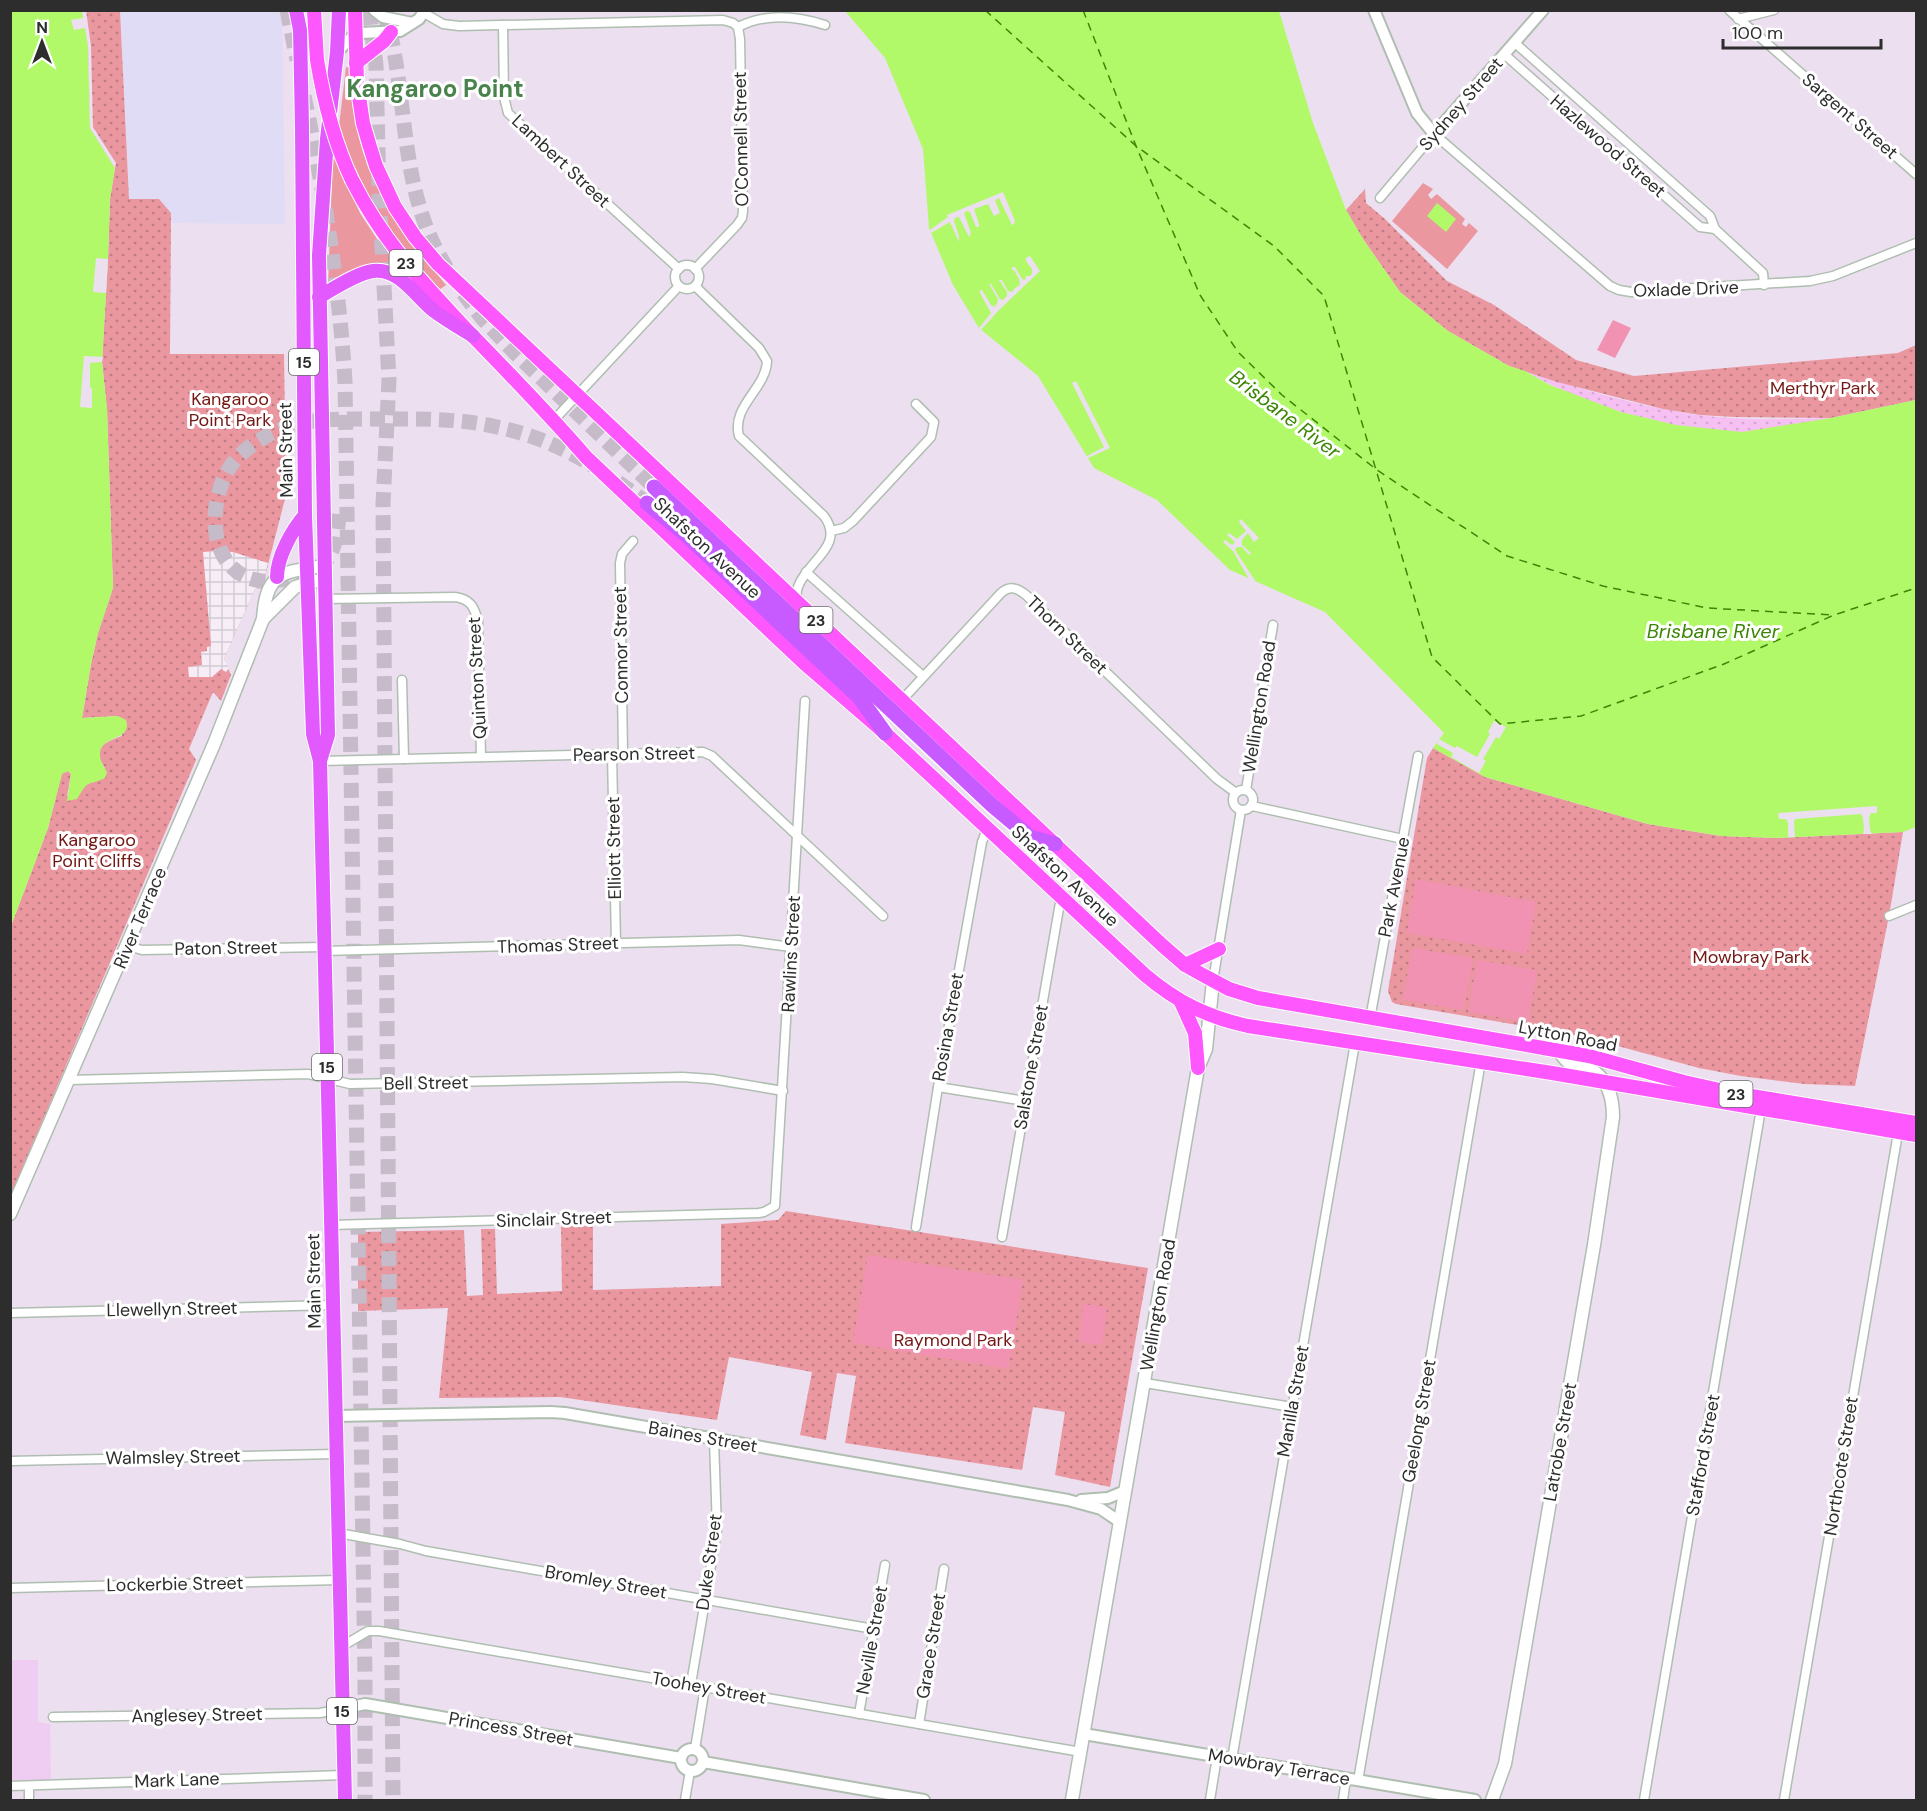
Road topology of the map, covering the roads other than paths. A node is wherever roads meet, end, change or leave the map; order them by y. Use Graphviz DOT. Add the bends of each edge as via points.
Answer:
graph roads {
  1 [pos="296,10"];
  2 [pos="303,10"];
  3 [pos="314,10"];
  4 [pos="339,10"];
  5 [pos="355,10"];
  6 [pos="374,10"];
  7 [pos="1374,10"];
  8 [pos="1543,10"];
  9 [pos="1729,10"];
  10 [pos="1774,10"];
  11 [pos="424,12"];
  12 [pos="1738,19"];
  13 [pos="412,24"];
  14 [pos="503,25"];
  15 [pos="825,25"];
  16 [pos="738,27"];
  17 [pos="300,30"];
  18 [pos="391,32"];
  19 [pos="356,36"];
  20 [pos="1515,43"];
  21 [pos="337,52"];
  22 [pos="1504,54"];
  23 [pos="356,63"];
  24 [pos="1434,134"];
  25 [pos="1917,174"];
  26 [pos="1380,198"];
  27 [pos="1715,230"];
  28 [pos="1917,243"];
  29 [pos="679,269"];
  30 [pos="695,269"];
  31 [pos="1764,285"];
  32 [pos="679,286"];
  33 [pos="695,286"];
  34 [pos="319,297"];
  35 [pos="473,336"];
  36 [pos="577,396"];
  37 [pos="916,404"];
  38 [pos="554,420"];
  39 [pos="654,487"];
  40 [pos="647,503"];
  41 [pos="305,515"];
  42 [pos="831,531"];
  43 [pos="633,541"];
  44 [pos="324,572"];
  45 [pos="806,572"];
  46 [pos="307,576"];
  47 [pos="277,577"];
  48 [pos="325,599"];
  49 [pos="796,601"];
  50 [pos="262,619"];
  51 [pos="1273,625"];
  52 [pos="923,676"];
  53 [pos="402,680"];
  54 [pos="902,700"];
  55 [pos="805,701"];
  56 [pos="885,733"];
  57 [pos="623,753"];
  58 [pos="612,754"];
  59 [pos="1418,756"];
  60 [pos="480,757"];
  61 [pos="404,759"];
  62 [pos="320,760"];
  63 [pos="1246,790"];
  64 [pos="1236,793"];
  65 [pos="1252,806"];
  66 [pos="1241,810"];
  67 [pos="987,829"];
  68 [pos="797,836"];
  69 [pos="1403,838"];
  70 [pos="1055,844"];
  71 [pos="1061,897"];
  72 [pos="1917,905"];
  73 [pos="883,916"];
  74 [pos="1889,916"];
  75 [pos="616,943"];
  76 [pos="128,946"];
  77 [pos="791,947"];
  78 [pos="324,949"];
  79 [pos="1219,949"];
  80 [pos="1185,964"];
  81 [pos="1213,981"];
  82 [pos="1181,1002"];
  83 [pos="1210,1016"];
  84 [pos="1370,1019"];
  85 [pos="1355,1043"];
  86 [pos="1558,1050"];
  87 [pos="1481,1061"];
  88 [pos="1198,1068"];
  89 [pos="327,1079"];
  90 [pos="69,1080"];
  91 [pos="1604,1082"];
  92 [pos="938,1087"];
  93 [pos="783,1091"];
  94 [pos="1025,1101"];
  95 [pos="1761,1109"];
  96 [pos="1917,1123"];
  97 [pos="1898,1133"];
  98 [pos="1917,1136"];
  99 [pos="775,1206"];
  100 [pos="10,1214"];
  101 [pos="330,1225"];
  102 [pos="916,1227"];
  103 [pos="1002,1237"];
  104 [pos="333,1305"];
  105 [pos="10,1313"];
  106 [pos="1145,1383"];
  107 [pos="1292,1407"];
  108 [pos="335,1416"];
  109 [pos="714,1439"];
  110 [pos="336,1454"];
  111 [pos="10,1461"];
  112 [pos="1125,1491"];
  113 [pos="1068,1500"];
  114 [pos="1120,1522"];
  115 [pos="338,1533"];
  116 [pos="885,1565"];
  117 [pos="944,1569"];
  118 [pos="339,1580"];
  119 [pos="10,1588"];
  120 [pos="705,1600"];
  121 [pos="874,1629"];
  122 [pos="340,1647"];
  123 [pos="691,1684"];
  124 [pos="705,1687"];
  125 [pos="342,1709"];
  126 [pos="859,1714"];
  127 [pos="52,1717"];
  128 [pos="919,1724"];
  129 [pos="1084,1734"];
  130 [pos="695,1749"];
  131 [pos="1081,1752"];
  132 [pos="1217,1756"];
  133 [pos="681,1758"];
  134 [pos="1232,1759"];
  135 [pos="703,1762"];
  136 [pos="690,1771"];
  137 [pos="344,1774"];
  138 [pos="1352,1780"];
  139 [pos="10,1785"];
  140 [pos="28,1786"];
  141 [pos="29,1800"];
  142 [pos="345,1800"];
  143 [pos="685,1800"];
  144 [pos="924,1800"];
  145 [pos="1072,1800"];
  146 [pos="1210,1800"];
  147 [pos="1343,1800"];
  148 [pos="1475,1800"];
  149 [pos="1492,1800"];
  150 [pos="1644,1800"];
  151 [pos="1784,1800"];
  1 -- 17 [label="highway, Main Street / 15"];
  2 -- 17 [label="highway, Main Street / 15"];
  3 -- 35 [label="main road, Shafston Avenue / 23, bridge" via="321,82 333,134 352,180 391,245"];
  4 -- 21 [label="highway, 15"];
  5 -- 19 [label="main road, Shafston Avenue / 23"];
  6 -- 13 [label="street" via="383,17"];
  7 -- 24 [label="street" via="1418,113"];
  8 -- 20 [label="street, Sydney Street"];
  9 -- 12 [label="street, Sargent Street"];
  10 -- 12 [label="street"];
  11 -- 13 [label="street"];
  11 -- 14 [label="street" via="449,25"];
  12 -- 25 [label="street, Sargent Street"];
  13 -- 18 [label="street"];
  14 -- 16 [label="street" via="723,20"];
  14 -- 29 [label="street, Lambert Street" via="504,97 508,113"];
  15 -- 16 [label="street" via="783,17 753,20"];
  16 -- 30 [label="street, O'Connell Street" via="742,219"];
  17 -- 41 [label="highway, Main Street / 15"];
  18 -- 19 [label="street"];
  18 -- 23 [label="main road"];
  19 -- 21 [label="street"];
  19 -- 23 [label="main road, Shafston Avenue / 23"];
  20 -- 22 [label="street, Sydney Street"];
  20 -- 27 [label="street, Hazlewood Street" via="1710,216"];
  21 -- 34 [label="highway, Main Street / 15" via="327,139"];
  22 -- 24 [label="street, Sydney Street"];
  22 -- 27 [label="street, Hazlewood Street" via="1700,227"];
  23 -- 36 [label="main road, Shafston Avenue / 23" via="370,147 386,189 405,223 438,264"];
  24 -- 26 [label="street, Sydney Street"];
  24 -- 31 [label="street, Oxlade Drive" via="1610,286 1631,292"];
  27 -- 31 [label="street, Hazlewood Street" via="1762,272"];
  28 -- 31 [label="street, Oxlade Drive" via="1826,278"];
  29 -- 30 [label="street"];
  29 -- 32 [label="street" via="675,278"];
  30 -- 33 [label="street" via="699,278"];
  32 -- 33 [label="street"];
  32 -- 36 [label="street"];
  33 -- 42 [label="street" via="759,348 767,361 762,378 738,416 739,436 824,516"];
  34 -- 35 [label="highway" via="369,272 388,272 434,312"];
  34 -- 44 [label="highway, Main Street / 15"];
  35 -- 38 [label="main road, Shafston Avenue / 23"];
  36 -- 38 [label="street"];
  36 -- 49 [label="main road, Shafston Avenue / 23"];
  37 -- 42 [label="street" via="934,422 931,437 853,521"];
  38 -- 56 [label="main road, Shafston Avenue / 23" via="652,521"];
  39 -- 70 [label="highway" via="993,806 1030,837"];
  40 -- 56 [label="highway" via="687,535 859,697"];
  41 -- 46 [label="highway, Main Street / 15"];
  41 -- 47 [label="highway" via="294,528"];
  42 -- 45 [label="street" via="828,545"];
  43 -- 57 [label="street, Connor Street" via="620,562"];
  44 -- 46 [label="main road, River Terrace"];
  44 -- 48 [label="highway, Main Street / 15"];
  45 -- 49 [label="street" via="797,588"];
  45 -- 52 [label="street"];
  46 -- 47 [label="main road, River Terrace" via="285,573"];
  46 -- 50 [label="main road, River Terrace"];
  46 -- 62 [label="highway, Main Street / 15" via="312,735"];
  47 -- 50 [label="main road, River Terrace" via="264,602"];
  48 -- 60 [label="street, Quinton Street" via="455,597 471,604 478,621"];
  48 -- 62 [label="highway, Main Street / 15" via="328,735"];
  49 -- 54 [label="main road, Shafston Avenue / 23"];
  50 -- 76 [label="main road, River Terrace"];
  51 -- 63 [label="street, Wellington Road"];
  52 -- 54 [label="street, Thorn Street"];
  52 -- 64 [label="street, Thorn Street" via="1001,593 1013,587"];
  53 -- 61 [label="street"];
  54 -- 70 [label="main road, Shafston Avenue / 23"];
  55 -- 68 [label="street, Rawlins Street"];
  56 -- 67 [label="main road, Shafston Avenue / 23"];
  57 -- 58 [label="street, Pearson Street"];
  57 -- 68 [label="street, Pearson Street" via="708,753"];
  58 -- 60 [label="street, Pearson Street"];
  58 -- 75 [label="street, Elliott Street"];
  59 -- 69 [label="street, Park Avenue"];
  60 -- 61 [label="street, Pearson Street"];
  61 -- 62 [label="street, Pearson Street"];
  62 -- 78 [label="highway, Main Street / 15"];
  63 -- 64 [label="street"];
  63 -- 65 [label="street" via="1253,796"];
  64 -- 66 [label="street" via="1233,802"];
  65 -- 66 [label="street"];
  65 -- 69 [label="street"];
  66 -- 79 [label="street, Wellington Road"];
  67 -- 71 [label="main road, Shafston Avenue / 23"];
  67 -- 92 [label="street, Rosina Street"];
  68 -- 73 [label="street, Pearson Street"];
  68 -- 77 [label="street, Rawlins Street"];
  69 -- 84 [label="street, Park Avenue"];
  70 -- 80 [label="main road, Shafston Avenue / 23"];
  71 -- 82 [label="main road, Shafston Avenue / 23" via="1144,975"];
  71 -- 94 [label="street, Salstone Street"];
  72 -- 74 [label="street"];
  75 -- 77 [label="street, Thomas Street" via="739,940"];
  75 -- 78 [label="street, Thomas Street"];
  76 -- 78 [label="street, Paton Street" via="142,950"];
  76 -- 90 [label="main road, River Terrace"];
  77 -- 93 [label="street, Rawlins Street"];
  78 -- 89 [label="highway, Main Street / 15"];
  79 -- 80 [label="main road"];
  79 -- 81 [label="street, Wellington Road"];
  80 -- 81 [label="main road, Shafston Avenue / 23"];
  81 -- 83 [label="main road, Wellington Road"];
  81 -- 84 [label="main road, Lytton Road / 23" via="1258,998"];
  82 -- 83 [label="main road, Shafston Avenue / 23"];
  82 -- 88 [label="main road" via="1195,1033"];
  83 -- 85 [label="main road, 23"];
  83 -- 88 [label="main road, Wellington Road" via="1206,1049"];
  84 -- 86 [label="main road, Lytton Road / 23"];
  85 -- 87 [label="main road, 23"];
  85 -- 107 [label="street, Manilla Street"];
  86 -- 91 [label="main road" via="1570,1064 1589,1069"];
  86 -- 96 [label="main road, Lytton Road / 23" via="1723,1091"];
  87 -- 91 [label="main road, 23"];
  87 -- 138 [label="street, Geelong Street"];
  88 -- 106 [label="main road, Wellington Road"];
  89 -- 90 [label="street, Bell Street" via="308,1074"];
  89 -- 93 [label="street, Bell Street" via="350,1084 683,1077"];
  89 -- 101 [label="highway, Main Street / 15"];
  90 -- 100 [label="main road, River Terrace"];
  91 -- 95 [label="main road, 23"];
  91 -- 149 [label="main road, Latrobe Street" via="1611,1099 1612,1118 1594,1245 1505,1764"];
  92 -- 94 [label="street"];
  92 -- 102 [label="street, Rosina Street"];
  93 -- 99 [label="street, Rawlins Street"];
  94 -- 103 [label="street, Salstone Street"];
  95 -- 97 [label="main road, 23"];
  95 -- 150 [label="street, Stafford Street"];
  97 -- 98 [label="main road, 23"];
  97 -- 151 [label="street, Northcote Street"];
  99 -- 101 [label="street, Sinclair Street" via="759,1213"];
  101 -- 104 [label="highway, Main Street / 15"];
  104 -- 105 [label="street, Llewellyn Street"];
  104 -- 108 [label="highway, Main Street / 15"];
  106 -- 107 [label="street"];
  106 -- 112 [label="main road, Wellington Road"];
  107 -- 134 [label="street, Manilla Street"];
  108 -- 109 [label="street, Baines Street" via="551,1412"];
  108 -- 110 [label="highway, Main Street / 15"];
  109 -- 113 [label="street, Baines Street"];
  109 -- 120 [label="street, Duke Street" via="718,1519"];
  110 -- 111 [label="street, Walmsley Street"];
  110 -- 115 [label="highway, Main Street / 15"];
  112 -- 113 [label="street, Baines Street" via="1104,1499"];
  112 -- 114 [label="main road, Wellington Road"];
  113 -- 114 [label="street, Baines Street" via="1101,1509"];
  114 -- 129 [label="main road, Wellington Road"];
  115 -- 118 [label="highway, Main Street / 15"];
  115 -- 120 [label="street, Bromley Street"];
  116 -- 121 [label="street, Neville Street"];
  117 -- 128 [label="street, Grace Street"];
  118 -- 119 [label="street, Lockerbie Street"];
  118 -- 122 [label="highway, Main Street / 15"];
  120 -- 121 [label="street, Bromley Street"];
  120 -- 123 [label="street, Duke Street"];
  121 -- 126 [label="street, Neville Street"];
  122 -- 123 [label="street, Toohey Street" via="368,1631 378,1630"];
  122 -- 125 [label="highway, Main Street / 15"];
  123 -- 124 [label="street, Toohey Street"];
  124 -- 126 [label="street, Toohey Street"];
  124 -- 130 [label="street"];
  125 -- 127 [label="street, Anglesey Street" via="320,1713"];
  125 -- 133 [label="street, Princess Street" via="365,1704"];
  125 -- 137 [label="highway, Main Street / 15"];
  126 -- 128 [label="street, Toohey Street"];
  128 -- 131 [label="street, Toohey Street"];
  129 -- 131 [label="main road, Wellington Road"];
  129 -- 132 [label="street, Mowbray Terrace"];
  130 -- 133 [label="street" via="684,1752"];
  130 -- 135 [label="street"];
  131 -- 145 [label="main road, Wellington Road"];
  132 -- 134 [label="street, Mowbray Terrace"];
  132 -- 146 [label="street"];
  133 -- 136 [label="street" via="682,1765"];
  134 -- 138 [label="street, Mowbray Terrace"];
  135 -- 136 [label="street" via="700,1768"];
  135 -- 144 [label="street"];
  136 -- 143 [label="street"];
  137 -- 140 [label="street, Mark Lane"];
  137 -- 142 [label="highway, Main Street / 15"];
  138 -- 147 [label="street, Geelong Street"];
  138 -- 148 [label="street, Mowbray Terrace"];
  139 -- 140 [label="street, Mark Lane"];
  140 -- 141 [label="street"];
}
